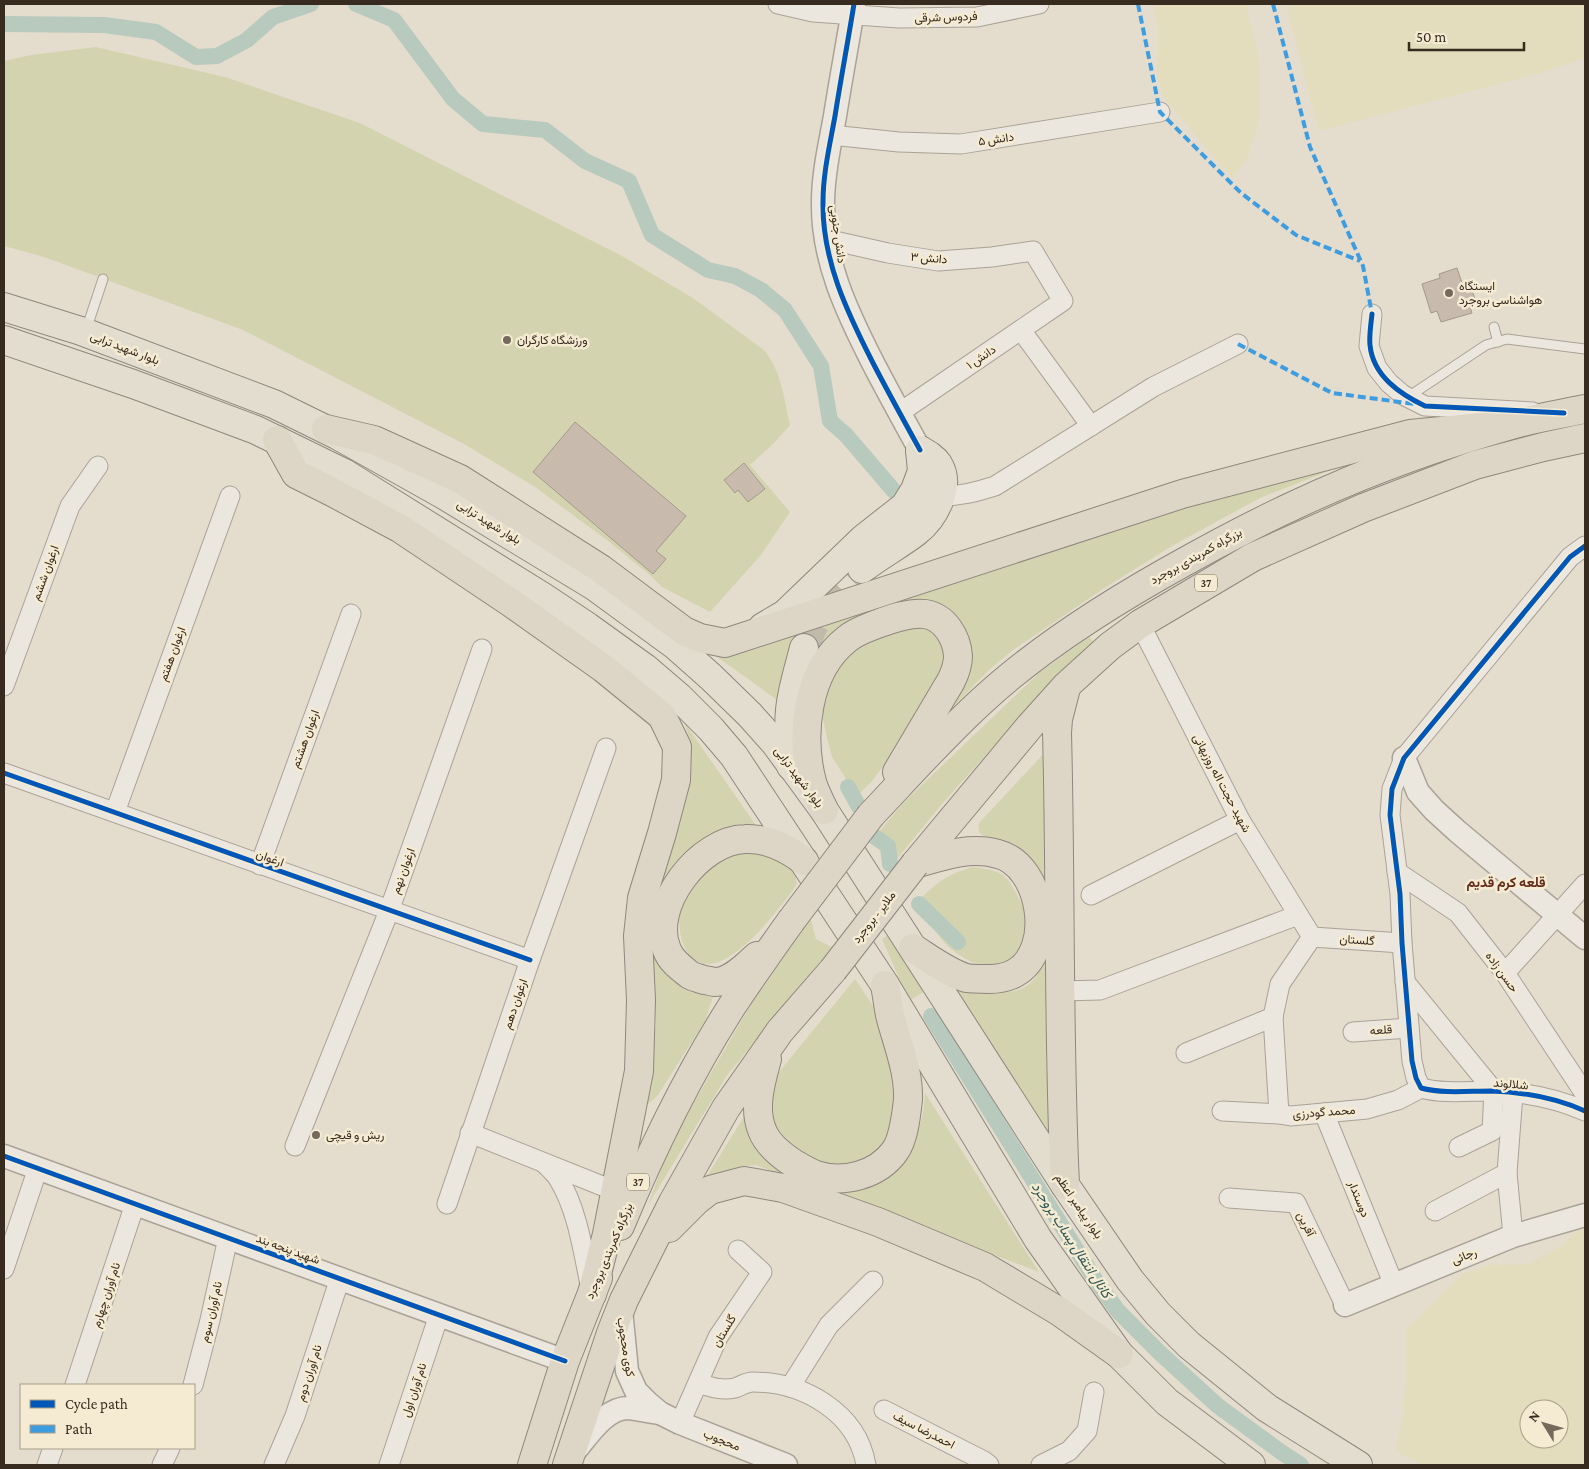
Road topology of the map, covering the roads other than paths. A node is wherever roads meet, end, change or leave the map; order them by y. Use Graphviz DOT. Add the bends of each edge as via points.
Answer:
graph roads {
  1 [pos="778,4"];
  2 [pos="1039,4"];
  3 [pos="853,9"];
  4 [pos="1160,112"];
  5 [pos="831,135"];
  6 [pos="826,239"];
  7 [pos="103,279"];
  8 [pos="1063,301"];
  9 [pos="4,307"];
  10 [pos="1372,314"];
  11 [pos="1494,327"];
  12 [pos="1021,330"];
  13 [pos="85,332"];
  14 [pos="4,340"];
  15 [pos="1498,342"];
  16 [pos="1238,344"];
  17 [pos="1585,349"];
  18 [pos="1407,397"];
  19 [pos="1575,411"];
  20 [pos="899,413"];
  21 [pos="1514,424"];
  22 [pos="1091,426"];
  23 [pos="326,430"];
  24 [pos="1585,438"];
  25 [pos="277,440"];
  26 [pos="920,450"];
  27 [pos="98,466"];
  28 [pos="230,496"];
  29 [pos="941,496"];
  30 [pos="1585,546"];
  31 [pos="862,569"];
  32 [pos="351,614"];
  33 [pos="1140,624"];
  34 [pos="733,642"];
  35 [pos="804,648"];
  36 [pos="482,649"];
  37 [pos="4,686"];
  38 [pos="1066,686"];
  39 [pos="606,748"];
  40 [pos="1404,758"];
  41 [pos="791,766"];
  42 [pos="4,773"];
  43 [pos="824,810"];
  44 [pos="115,812"];
  45 [pos="871,816"];
  46 [pos="1240,820"];
  47 [pos="804,861"];
  48 [pos="915,864"];
  49 [pos="260,865"];
  50 [pos="1397,872"];
  51 [pos="871,882"];
  52 [pos="1585,884"];
  53 [pos="1091,895"];
  54 [pos="389,911"];
  55 [pos="1298,915"];
  56 [pos="1557,916"];
  57 [pos="791,921"];
  58 [pos="1312,937"];
  59 [pos="1585,938"];
  60 [pos="1402,943"];
  61 [pos="913,948"];
  62 [pos="530,960"];
  63 [pos="1504,973"];
  64 [pos="1405,982"];
  65 [pos="885,985"];
  66 [pos="1061,991"];
  67 [pos="1273,1018"];
  68 [pos="1408,1028"];
  69 [pos="780,1031"];
  70 [pos="1353,1032"];
  71 [pos="1186,1053"];
  72 [pos="1427,1090"];
  73 [pos="1494,1091"];
  74 [pos="1513,1094"];
  75 [pos="1585,1094"];
  76 [pos="1222,1111"];
  77 [pos="1585,1111"];
  78 [pos="1324,1113"];
  79 [pos="1279,1114"];
  80 [pos="470,1133"];
  81 [pos="295,1146"];
  82 [pos="1459,1147"];
  83 [pos="4,1156"];
  84 [pos="543,1161"];
  85 [pos="38,1168"];
  86 [pos="1507,1173"];
  87 [pos="1065,1186"];
  88 [pos="615,1191"];
  89 [pos="1229,1198"];
  90 [pos="135,1204"];
  91 [pos="447,1204"];
  92 [pos="1435,1211"];
  93 [pos="1585,1214"];
  94 [pos="1513,1236"];
  95 [pos="228,1238"];
  96 [pos="738,1250"];
  97 [pos="4,1269"];
  98 [pos="638,1272"];
  99 [pos="340,1278"];
  100 [pos="873,1281"];
  101 [pos="1394,1285"];
  102 [pos="592,1294"];
  103 [pos="1345,1305"];
  104 [pos="620,1309"];
  105 [pos="439,1315"];
  106 [pos="1119,1354"];
  107 [pos="565,1361"];
  108 [pos="698,1383"];
  109 [pos="75,1384"];
  110 [pos="193,1384"];
  111 [pos="790,1387"];
  112 [pos="1094,1392"];
  113 [pos="884,1410"];
  114 [pos="660,1413"];
  115 [pos="680,1423"];
  116 [pos="53,1449"];
  117 [pos="170,1449"];
  118 [pos="569,1461"];
  119 [pos="47,1465"];
  120 [pos="162,1465"];
  121 [pos="274,1465"];
  122 [pos="389,1465"];
  123 [pos="532,1465"];
  124 [pos="786,1465"];
  125 [pos="866,1465"];
  126 [pos="988,1465"];
  127 [pos="1041,1465"];
  128 [pos="1251,1465"];
  129 [pos="1358,1465"];
  1 -- 3 [label="street, فردوس شرقی" via="813,12"];
  2 -- 3 [label="street, فردوس شرقی" via="977,17 899,18"];
  3 -- 5 [label="street, دانش جنوبی"];
  4 -- 5 [label="street, دانش ۵" via="961,144"];
  5 -- 6 [label="street, دانش جنوبی" via="823,203"];
  6 -- 8 [label="street, دانش ۳" via="938,261 1033,251"];
  6 -- 20 [label="street, دانش جنوبی" via="838,289"];
  7 -- 13 [label="lane"];
  8 -- 12 [label="street, دانش ۱"];
  9 -- 13 [label="main road, بلوار شهید ترابی"];
  10 -- 18 [label="street" via="1370,346 1377,368"];
  11 -- 15 [label="lane"];
  12 -- 20 [label="street, دانش ۱"];
  12 -- 22 [label="street"];
  13 -- 23 [label="main road, بلوار شهید ترابی" via="274,404"];
  14 -- 25 [label="main road" via="133,384"];
  15 -- 17 [label="lane" via="1507,339"];
  15 -- 18 [label="lane" via="1486,345"];
  16 -- 22 [label="street" via="1153,387"];
  18 -- 19 [label="street" via="1425,406"];
  19 -- 21 [label="highway, بزرگراه کمربندی بروجرد / 37"];
  20 -- 26 [label="street, دانش جنوبی"];
  21 -- 34 [label="highway" via="1410,434 1182,494"];
  21 -- 45 [label="highway, بزرگراه کمربندی بروجرد / 37" via="1347,481 1242,531 1151,580 1088,620 985,698"];
  22 -- 29 [label="street" via="994,486 974,493"];
  23 -- 34 [label="highway" via="374,440 460,479 601,569 684,630 718,643"];
  23 -- 41 [label="main road, بلوار شهید ترابی" via="444,494 594,586 652,627 711,676 750,714"];
  24 -- 33 [label="highway, 37" via="1475,465 1354,512 1253,557"];
  25 -- 47 [label="main road" via="344,473 543,597 645,668 680,698 734,756"];
  25 -- 88 [label="highway" via="296,474 400,529 603,668 662,716 677,747 676,780 642,898 638,936 641,1000 639,1071"];
  26 -- 29 [label="main road" via="938,464 942,479"];
  26 -- 34 [label="main road" via="922,471 905,506 863,539 785,614"];
  27 -- 37 [label="street, ارغوان ششم" via="70,506"];
  28 -- 44 [label="street, ارغوان هفتم"];
  29 -- 31 [label="main road" via="932,514 917,531"];
  30 -- 40 [label="street" via="1570,557"];
  32 -- 49 [label="street, ارغوان هشتم"];
  33 -- 38 [label="highway, 37"];
  33 -- 46 [label="street, شهید حجت اله روزبهانی"];
  35 -- 41 [label="main road" via="790,710"];
  36 -- 54 [label="street, ارغوان نهم"];
  38 -- 48 [label="highway, 37"];
  38 -- 66 [label="highway" via="1057,733"];
  39 -- 62 [label="street, ارغوان دهم"];
  40 -- 50 [label="street" via="1392,789 1390,815"];
  40 -- 56 [label="street" via="1418,792 1434,810"];
  41 -- 43 [label="main road, بلوار شهید ترابی"];
  42 -- 44 [label="street, ارغوان"];
  43 -- 45 [label="highway" via="813,785 806,745 811,696 819,675 830,654 848,637 884,622 926,614 940,620 950,630 956,642 957,668"];
  43 -- 51 [label="main road, بلوار شهید ترابی"];
  44 -- 49 [label="street, ارغوان"];
  45 -- 57 [label="highway, 37, bridge"];
  46 -- 53 [label="street"];
  46 -- 55 [label="street, شهید حجت اله روزبهانی"];
  47 -- 57 [label="highway" via="762,840 724,843 707,852 681,878 671,897 663,934 667,950 678,966 694,977 716,982 739,972"];
  47 -- 65 [label="main road"];
  48 -- 61 [label="highway" via="961,852 983,851 1010,859 1028,878 1034,890 1039,928 1035,950 1028,962 1015,973 997,979 967,978"];
  48 -- 69 [label="highway, ملایر - بروجرد / 37, bridge" via="833,970"];
  49 -- 54 [label="street, ارغوان"];
  50 -- 60 [label="street"];
  50 -- 63 [label="street, حسن زاده" via="1458,913"];
  51 -- 61 [label="main road, بلوار پیامبر اعظم"];
  52 -- 56 [label="street"];
  54 -- 62 [label="street, ارغوان"];
  54 -- 81 [label="street, ارغوان نهم"];
  55 -- 58 [label="street, شهید حجت اله روزبهانی"];
  55 -- 66 [label="street" via="1100,990"];
  56 -- 59 [label="street"];
  56 -- 63 [label="street"];
  57 -- 102 [label="highway, بزرگراه کمربندی بروجرد / 37" via="732,1006 687,1084 638,1182"];
  58 -- 60 [label="street, گلستان"];
  58 -- 67 [label="street" via="1280,984"];
  60 -- 64 [label="street"];
  61 -- 87 [label="main road, بلوار پیامبر اعظم"];
  62 -- 80 [label="street, ارغوان دهم"];
  63 -- 75 [label="street, حسن زاده"];
  64 -- 68 [label="street"];
  64 -- 73 [label="street"];
  65 -- 69 [label="highway" via="905,1068 908,1098 895,1151 870,1172 854,1178 817,1176 790,1161 767,1139 759,1118 759,1099 768,1055"];
  65 -- 106 [label="main road" via="1038,1239"];
  66 -- 87 [label="highway"];
  67 -- 71 [label="street"];
  67 -- 79 [label="street"];
  68 -- 70 [label="street, قلعه"];
  68 -- 72 [label="street" via="1416,1078"];
  69 -- 98 [label="highway, 37" via="726,1108"];
  72 -- 73 [label="street, شلالوند"];
  72 -- 78 [label="street, محمد گودرزی" via="1367,1109"];
  73 -- 74 [label="street, شلالوند"];
  73 -- 82 [label="street" via="1492,1131"];
  74 -- 77 [label="street, شلالوند" via="1542,1097"];
  74 -- 86 [label="street"];
  76 -- 79 [label="street, محمد گودرزی"];
  78 -- 79 [label="street, محمد گودرزی"];
  78 -- 101 [label="street, دوستدار"];
  80 -- 84 [label="street"];
  80 -- 91 [label="street, ارغوان دهم"];
  83 -- 85 [label="street, شهید پنجه بند"];
  84 -- 88 [label="street"];
  84 -- 102 [label="street" via="558,1177 570,1201"];
  85 -- 90 [label="street, شهید پنجه بند"];
  85 -- 97 [label="street"];
  86 -- 92 [label="street"];
  86 -- 94 [label="street"];
  87 -- 129 [label="main road, بلوار پیامبر اعظم" via="1130,1280 1189,1345 1267,1408"];
  88 -- 102 [label="highway"];
  89 -- 103 [label="street, آفرین" via="1296,1203"];
  90 -- 95 [label="street, شهید پنجه بند"];
  90 -- 109 [label="street, نام آوران چهارم"];
  93 -- 94 [label="street, رجائی"];
  94 -- 101 [label="street, رجائی"];
  95 -- 99 [label="street, شهید پنجه بند"];
  95 -- 110 [label="street, نام آوران سوم"];
  96 -- 108 [label="street, گلستان" via="762,1272 718,1337"];
  98 -- 104 [label="highway, 37"];
  98 -- 106 [label="highway" via="659,1239 710,1190 744,1181 762,1183 878,1222 985,1267 1060,1312"];
  99 -- 105 [label="street, شهید پنجه بند"];
  99 -- 121 [label="street, نام آوران دوم" via="295,1416"];
  100 -- 111 [label="street" via="829,1325"];
  101 -- 103 [label="street, رجائی"];
  102 -- 107 [label="highway, بزرگراه کمربندی بروجرد / 37"];
  104 -- 114 [label="street, کوی محجوب" via="631,1382"];
  104 -- 118 [label="highway, 37"];
  105 -- 107 [label="street, شهید پنجه بند"];
  105 -- 122 [label="street, نام آوران اول"];
  106 -- 128 [label="main road" via="1167,1402"];
  107 -- 123 [label="highway, بزرگراه کمربندی بروجرد / 37"];
  108 -- 111 [label="street" via="721,1390 750,1381"];
  108 -- 115 [label="street, گلستان"];
  111 -- 125 [label="street" via="826,1403 837,1412 862,1449"];
  112 -- 127 [label="street" via="1087,1431 1069,1451"];
  113 -- 126 [label="street, احمدرضا سیف"];
  114 -- 115 [label="street, محجوب"];
  114 -- 118 [label="street" via="628,1408 618,1410 597,1425"];
  115 -- 124 [label="street, محجوب"];
  116 -- 119 [label="street"];
  117 -- 120 [label="street"];
}
